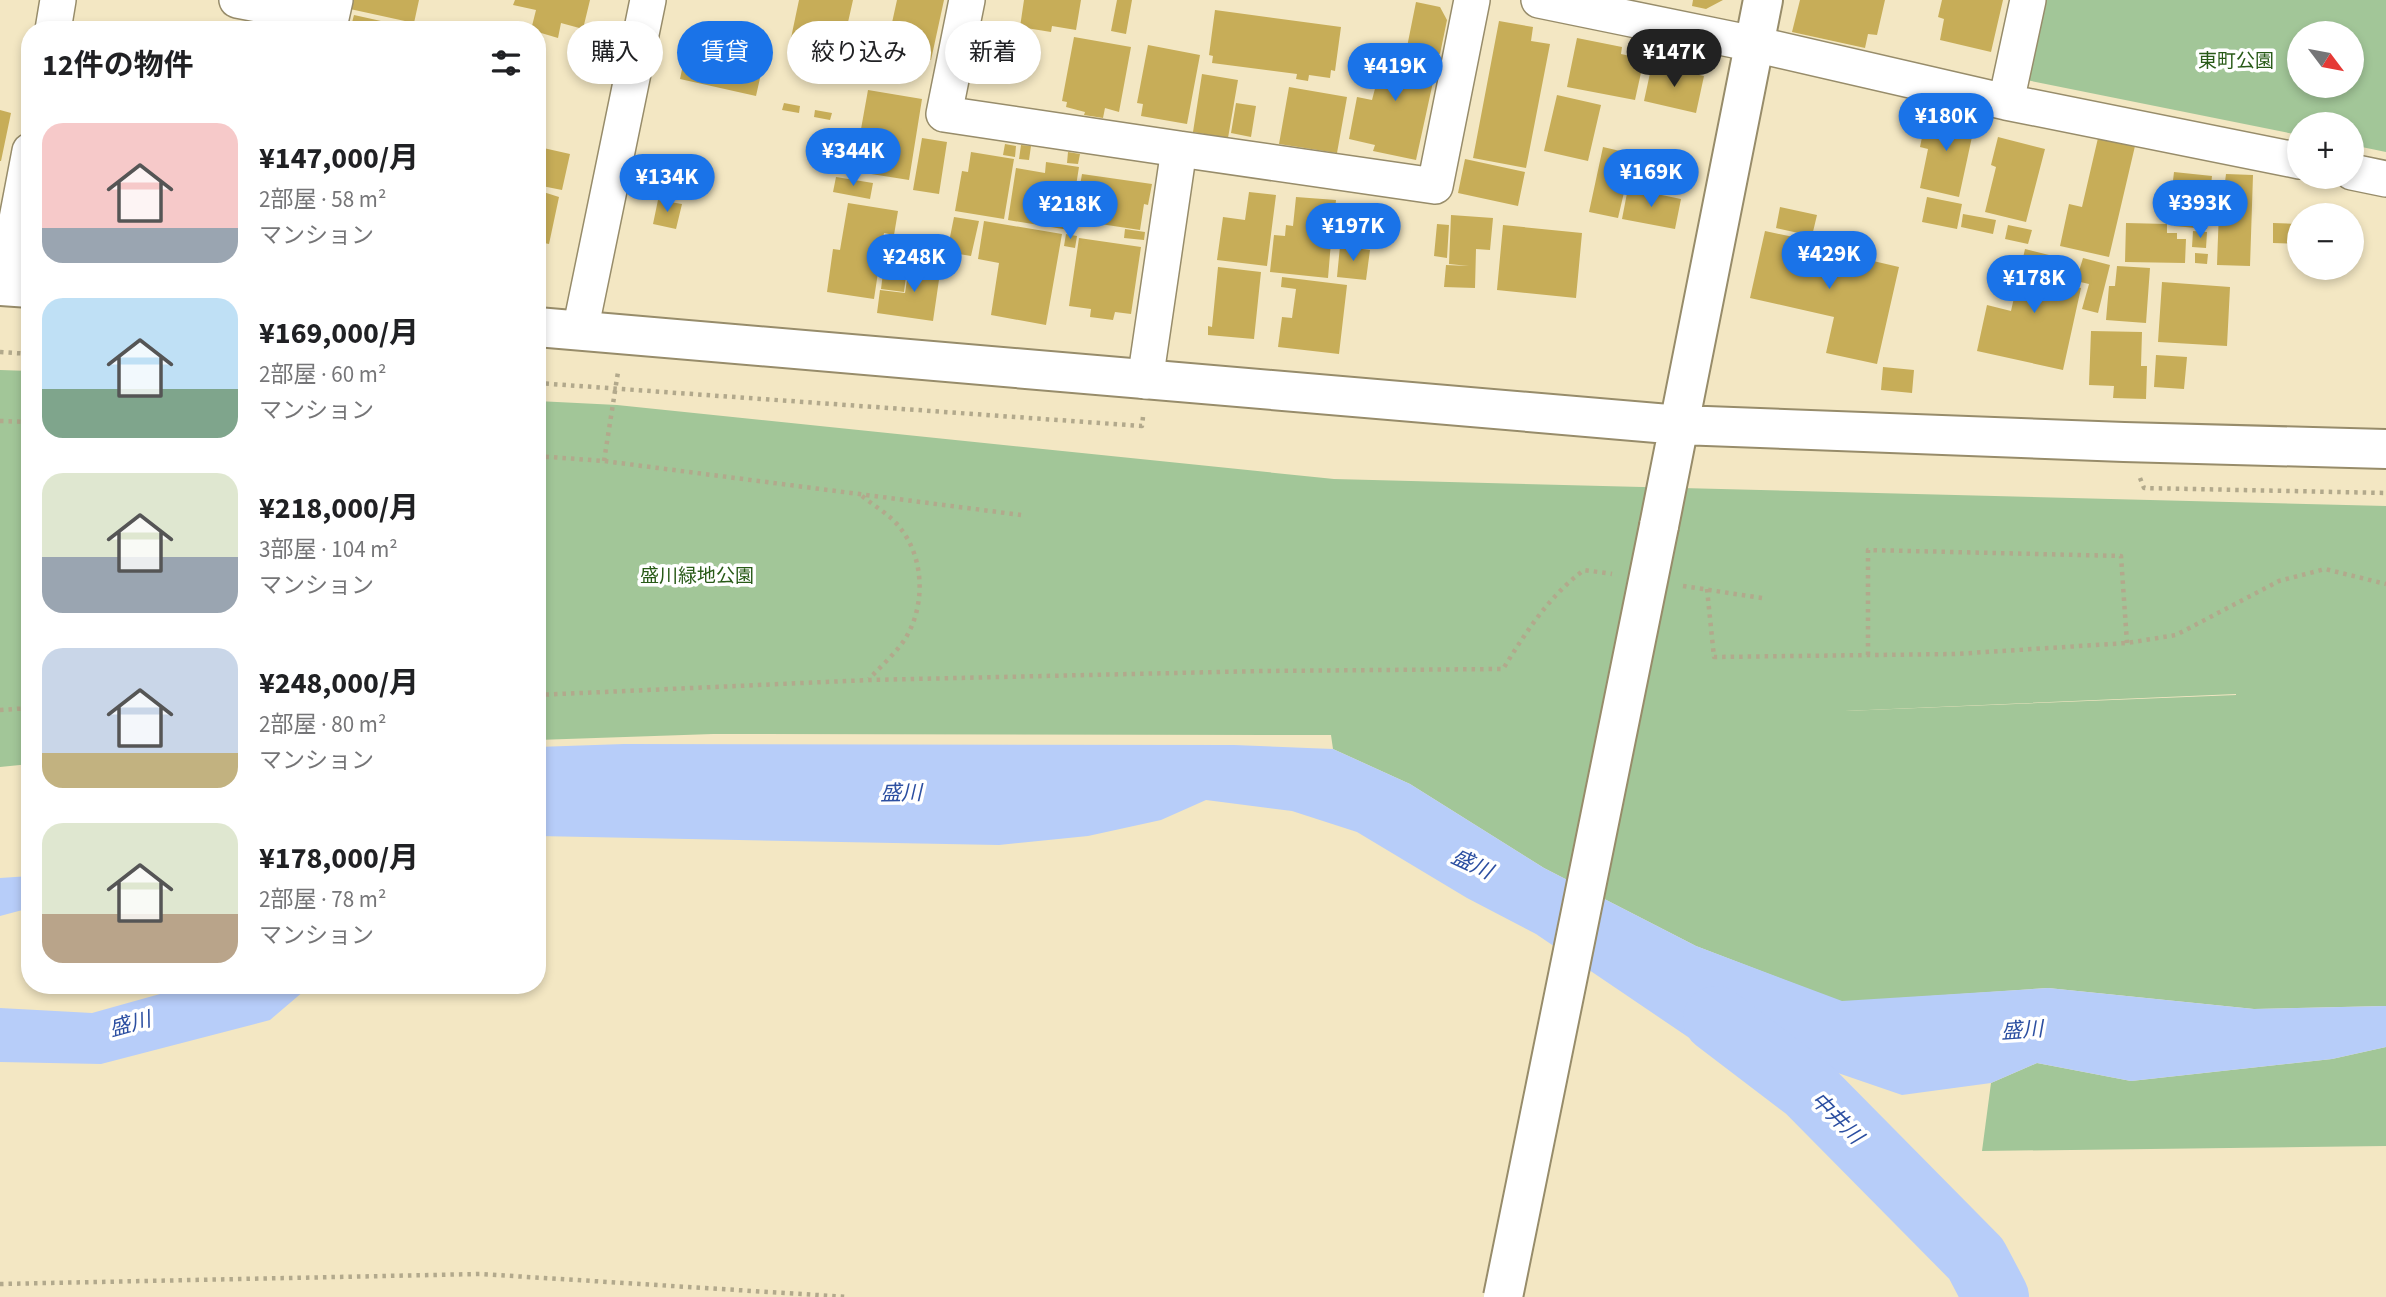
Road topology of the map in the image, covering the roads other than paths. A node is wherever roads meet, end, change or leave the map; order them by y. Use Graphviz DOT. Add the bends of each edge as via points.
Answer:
graph roads {
  1 [pos="58,0"];
  2 [pos="237,0"];
  3 [pos="335,0"];
  4 [pos="649,0"];
  5 [pos="967,0"];
  6 [pos="1472,0"];
  7 [pos="1539,0"];
  8 [pos="1763,0"];
  9 [pos="2028,0"];
  10 [pos="54,21"];
  11 [pos="1754,44"];
  12 [pos="2006,102"];
  13 [pos="1179,149"];
  14 [pos="2287,158"];
  15 [pos="2364,174"];
  16 [pos="2386,178"];
  17 [pos="21,215"];
  18 [pos="11,287"];
  19 [pos="546,328"];
  20 [pos="580,331"];
  21 [pos="1145,381"];
  22 [pos="1680,425"];
  23 [pos="2386,449"];
  24 [pos="1503,1297"];
  1 -- 10 [label="street"];
  2 -- 3 [label="street" via="331,18"];
  4 -- 20 [label="street"];
  5 -- 13 [label="street" via="944,114"];
  6 -- 13 [label="street" via="1435,186"];
  7 -- 11 [label="street"];
  8 -- 11 [label="street"];
  9 -- 12 [label="street"];
  11 -- 12 [label="street"];
  11 -- 22 [label="street"];
  12 -- 14 [label="street"];
  13 -- 21 [label="street"];
  15 -- 16 [label="street"];
  17 -- 18 [label="street"];
  19 -- 20 [label="street"];
  20 -- 21 [label="street"];
  21 -- 22 [label="street"];
  22 -- 23 [label="street"];
  22 -- 24 [label="street, bridge"];
}
